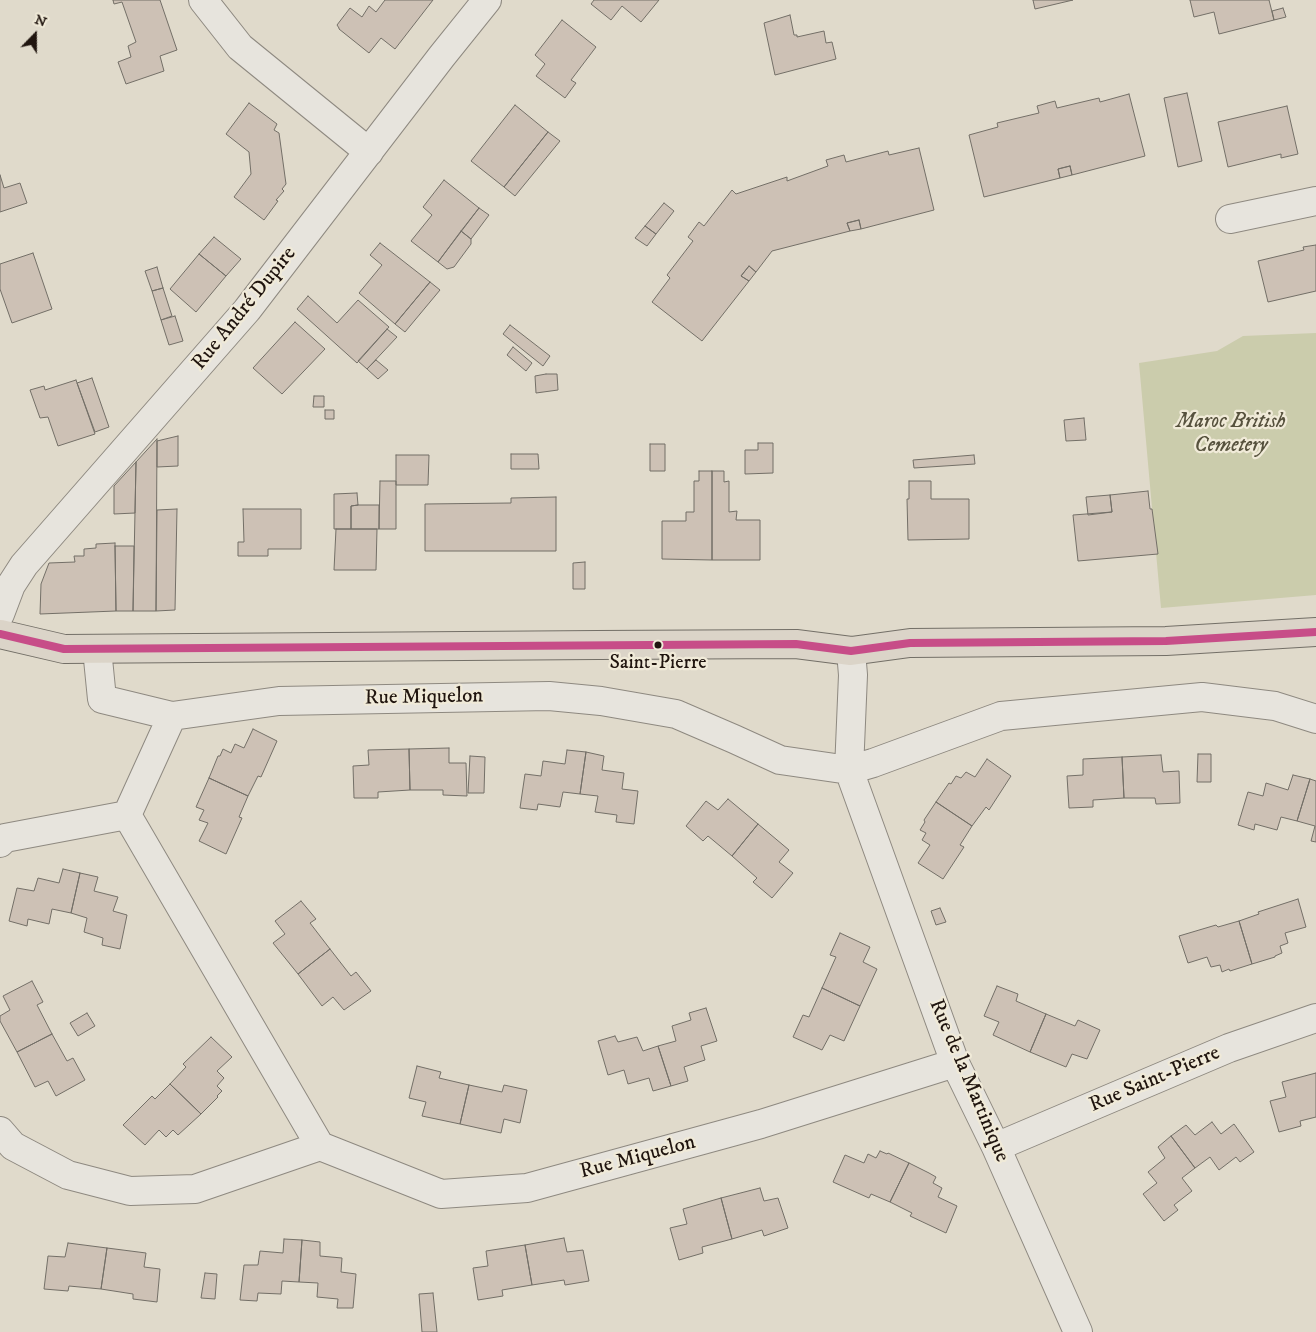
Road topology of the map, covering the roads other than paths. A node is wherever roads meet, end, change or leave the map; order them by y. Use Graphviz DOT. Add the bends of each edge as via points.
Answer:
graph roads {
  1 [pos="203,0"];
  2 [pos="487,0"];
  3 [pos="369,152"];
  4 [pos="1316,201"];
  5 [pos="1230,219"];
  6 [pos="12,562"];
  7 [pos="0,614"];
  8 [pos="1316,632"];
  9 [pos="0,634"];
  10 [pos="97,649"];
  11 [pos="851,651"];
  12 [pos="172,716"];
  13 [pos="1316,719"];
  14 [pos="849,770"];
  15 [pos="127,815"];
  16 [pos="0,843"];
  17 [pos="1316,1018"];
  18 [pos="955,1062"];
  19 [pos="0,1131"];
  20 [pos="320,1146"];
  21 [pos="996,1147"];
  22 [pos="1078,1332"];
  1 -- 3 [label="street" via="240,47"];
  2 -- 3 [label="street, Rue André Dupire"];
  3 -- 6 [label="street, Rue André Dupire" via="247,310"];
  4 -- 5 [label="street"];
  6 -- 7 [label="street, Rue André Dupire" via="11,585"];
  8 -- 11 [label="main road" via="1166,641 910,644"];
  9 -- 10 [label="main road" via="64,648"];
  10 -- 11 [label="main road" via="796,644"];
  10 -- 12 [label="street, Rue Miquelon" via="102,699"];
  11 -- 14 [label="street, Rue de la Martinique"];
  12 -- 14 [label="street, Rue Miquelon" via="278,701 549,696 676,714 780,760"];
  12 -- 15 [label="street"];
  13 -- 14 [label="street" via="1275,706 1202,696 1002,716"];
  14 -- 18 [label="street, Rue de la Martinique"];
  15 -- 16 [label="street" via="5,838"];
  15 -- 20 [label="street"];
  17 -- 21 [label="street, Rue Saint-Pierre" via="1229,1048"];
  18 -- 20 [label="street, Rue Miquelon" via="761,1124 527,1188 441,1194"];
  18 -- 21 [label="street, Rue de la Martinique"];
  19 -- 20 [label="street" via="13,1146 68,1175 130,1191 195,1189"];
  21 -- 22 [label="street, Rue de la Martinique"];
}
